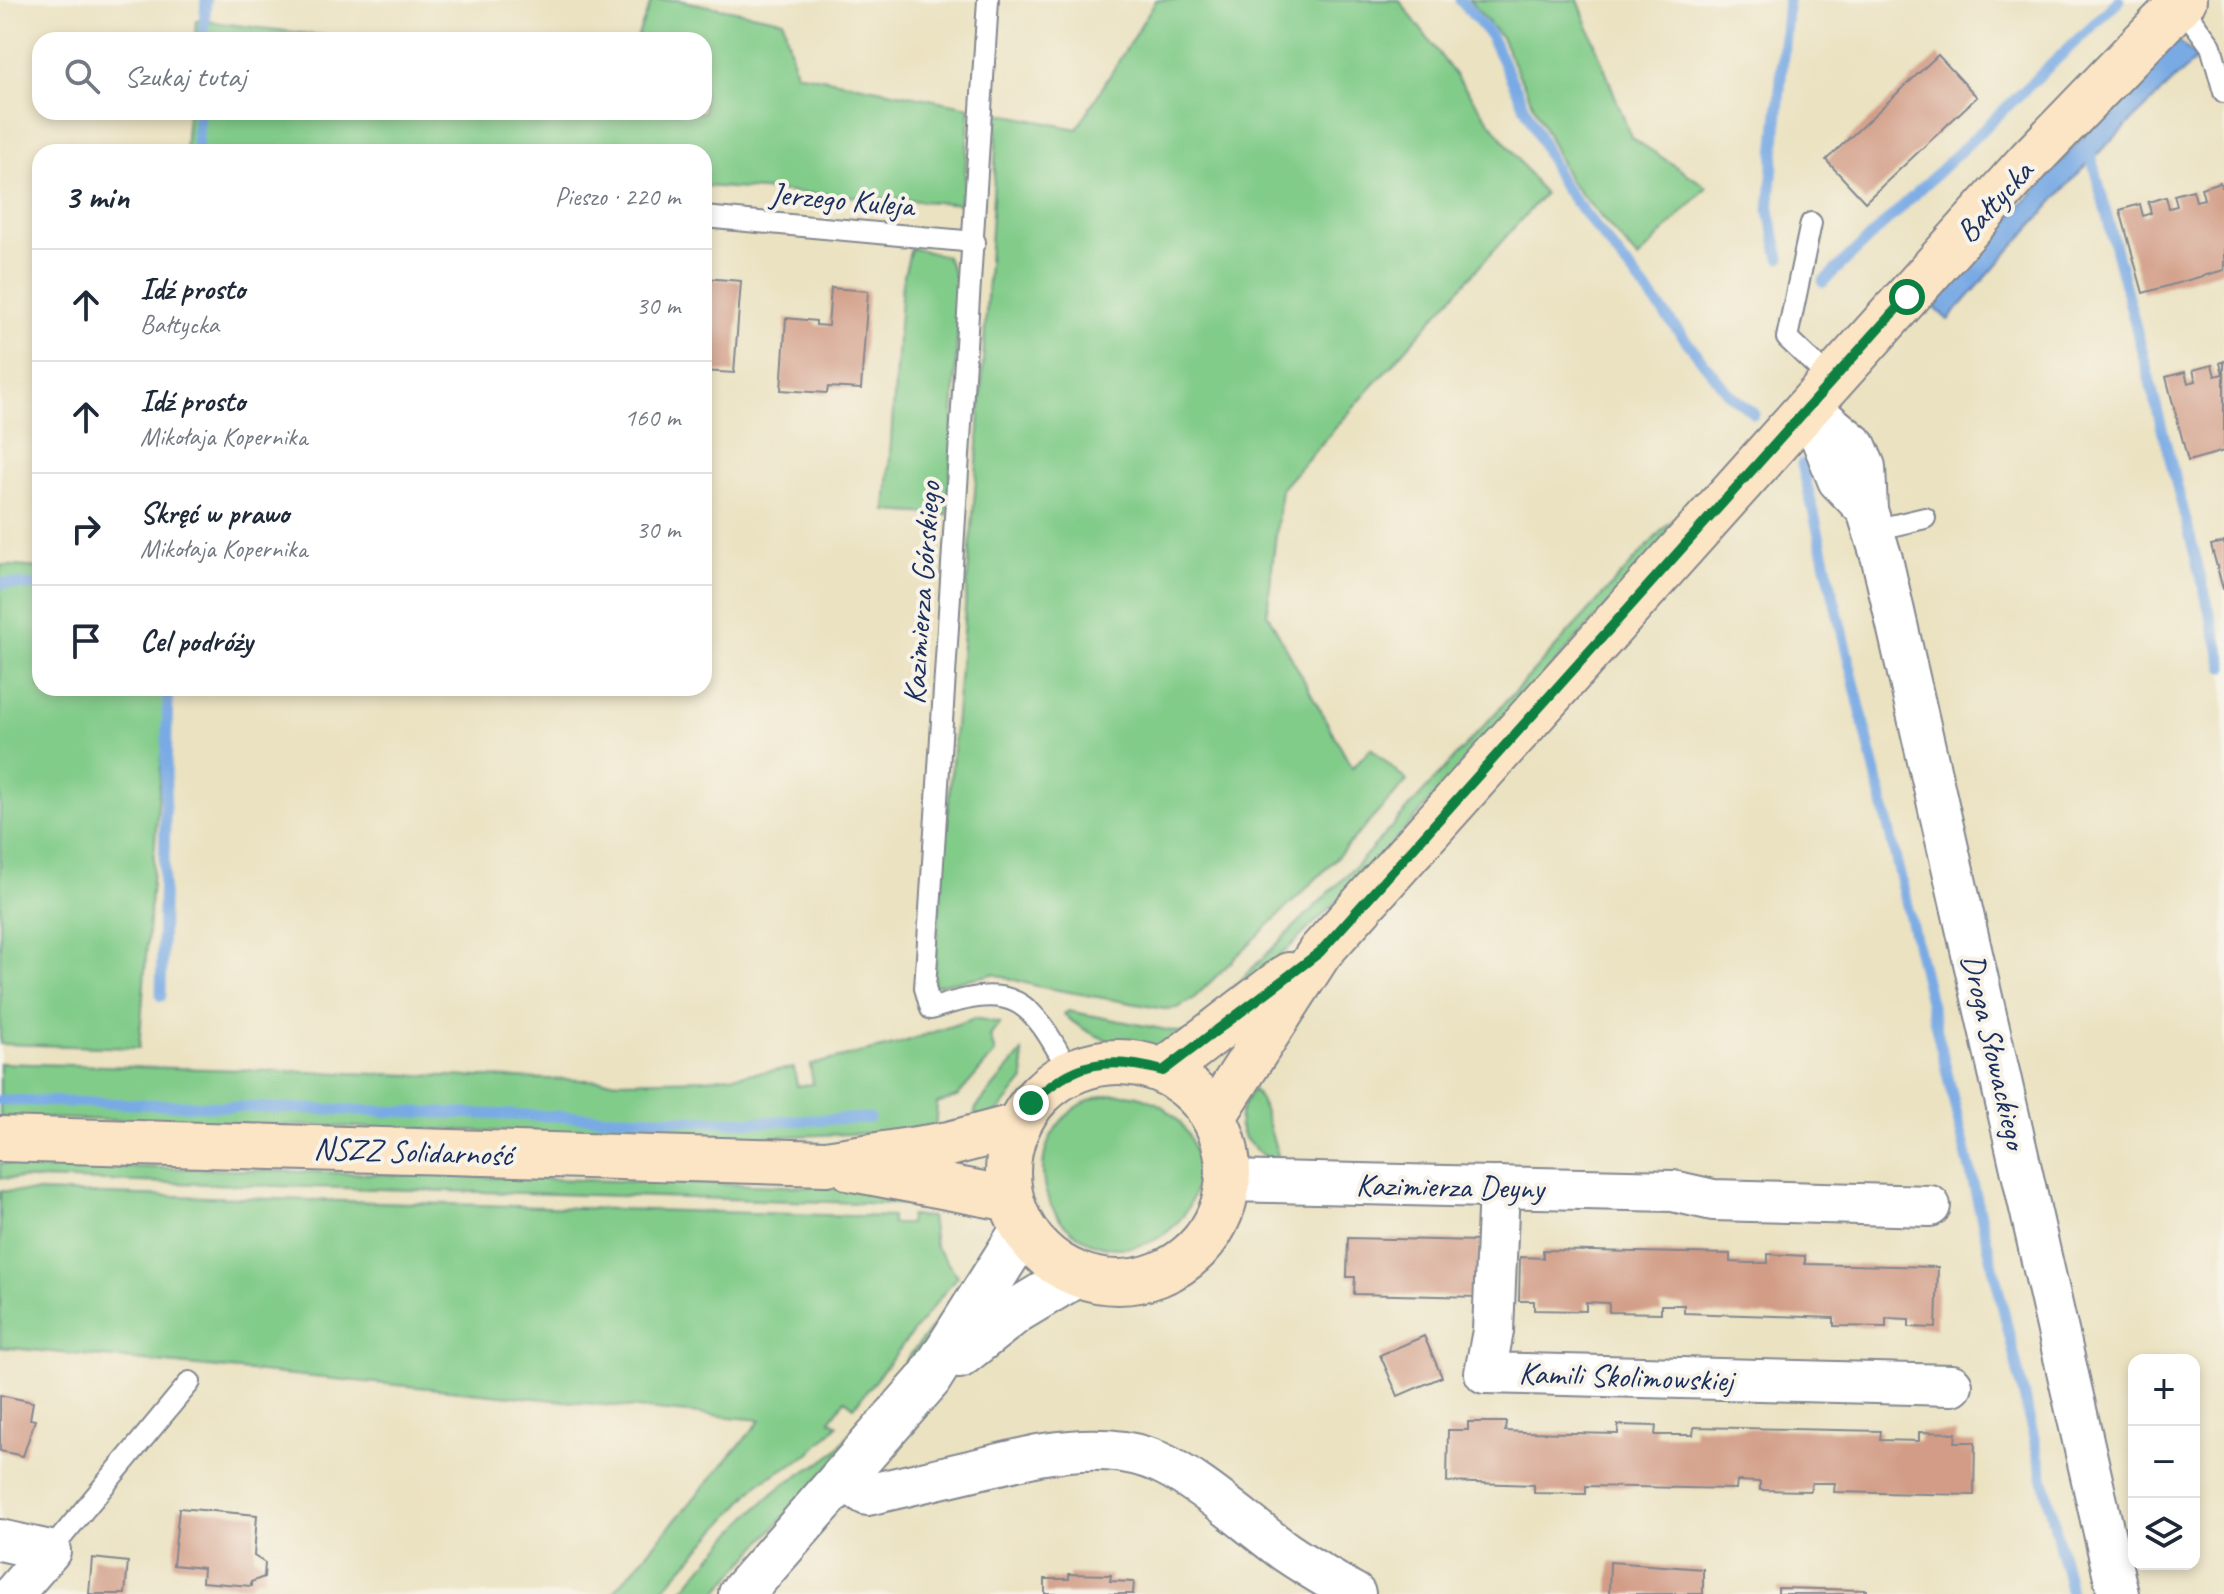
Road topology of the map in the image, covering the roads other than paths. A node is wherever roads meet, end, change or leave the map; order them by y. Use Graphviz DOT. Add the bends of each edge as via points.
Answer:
graph roads {
  1 [pos="988,0"];
  2 [pos="2182,2"];
  3 [pos="2224,92"];
  4 [pos="712,218"];
  5 [pos="1811,223"];
  6 [pos="975,242"];
  7 [pos="1820,394"];
  8 [pos="1925,518"];
  9 [pos="1870,520"];
  10 [pos="1320,952"];
  11 [pos="1163,1071"];
  12 [pos="1070,1073"];
  13 [pos="1214,1116"];
  14 [pos="1017,1126"];
  15 [pos="0,1139"];
  16 [pos="826,1163"];
  17 [pos="1228,1181"];
  18 [pos="1499,1187"];
  19 [pos="1930,1206"];
  20 [pos="1017,1214"];
  21 [pos="1076,1275"];
  22 [pos="929,1379"];
  23 [pos="190,1382"];
  24 [pos="1952,1385"];
  25 [pos="843,1480"];
  26 [pos="0,1540"];
  27 [pos="50,1551"];
  28 [pos="13,1594"];
  29 [pos="741,1594"];
  30 [pos="1355,1594"];
  31 [pos="2118,1594"];
  1 -- 6 [label="lane, Kazimierza Górskiego"];
  2 -- 3 [label="lane" via="2211,46"];
  2 -- 7 [label="main road, Bałtycka"];
  4 -- 6 [label="lane, Jerzego Kuleja"];
  5 -- 7 [label="lane" via="1787,338"];
  6 -- 12 [label="lane, Kazimierza Górskiego" via="925,988 931,1009 988,993 1022,1005 1053,1041"];
  7 -- 9 [label="street" via="1838,480"];
  7 -- 10 [label="main road, Bałtycka"];
  8 -- 9 [label="lane"];
  9 -- 31 [label="street, Droga Słowackiego"];
  10 -- 11 [label="main road"];
  10 -- 13 [label="main road"];
  11 -- 12 [label="main road" via="1134,1062 1104,1062"];
  11 -- 13 [label="main road" via="1192,1090"];
  12 -- 14 [label="main road" via="1031,1103"];
  13 -- 17 [label="main road" via="1226,1148"];
  14 -- 16 [label="main road, NSZZ Solidarność" via="949,1144"];
  14 -- 20 [label="main road" via="1009,1150"];
  15 -- 16 [label="main road, NSZZ Solidarność"];
  16 -- 20 [label="main road, NSZZ Solidarność"];
  17 -- 18 [label="street, Kazimierza Deyny"];
  17 -- 21 [label="main road" via="1220,1216 1201,1245 1175,1267 1144,1280 1110,1283"];
  18 -- 19 [label="street, Kazimierza Deyny" via="1673,1174 1713,1200"];
  18 -- 24 [label="street, Kamili Skolimowskiej" via="1493,1331 1485,1373"];
  20 -- 21 [label="main road" via="1046,1257"];
  20 -- 22 [label="street"];
  21 -- 22 [label="street" via="1016,1311"];
  22 -- 25 [label="street"];
  23 -- 27 [label="lane"];
  25 -- 29 [label="street"];
  25 -- 30 [label="street" via="867,1495 1038,1455 1115,1450 1151,1459"];
  26 -- 27 [label="street"];
  27 -- 28 [label="street"];
}
